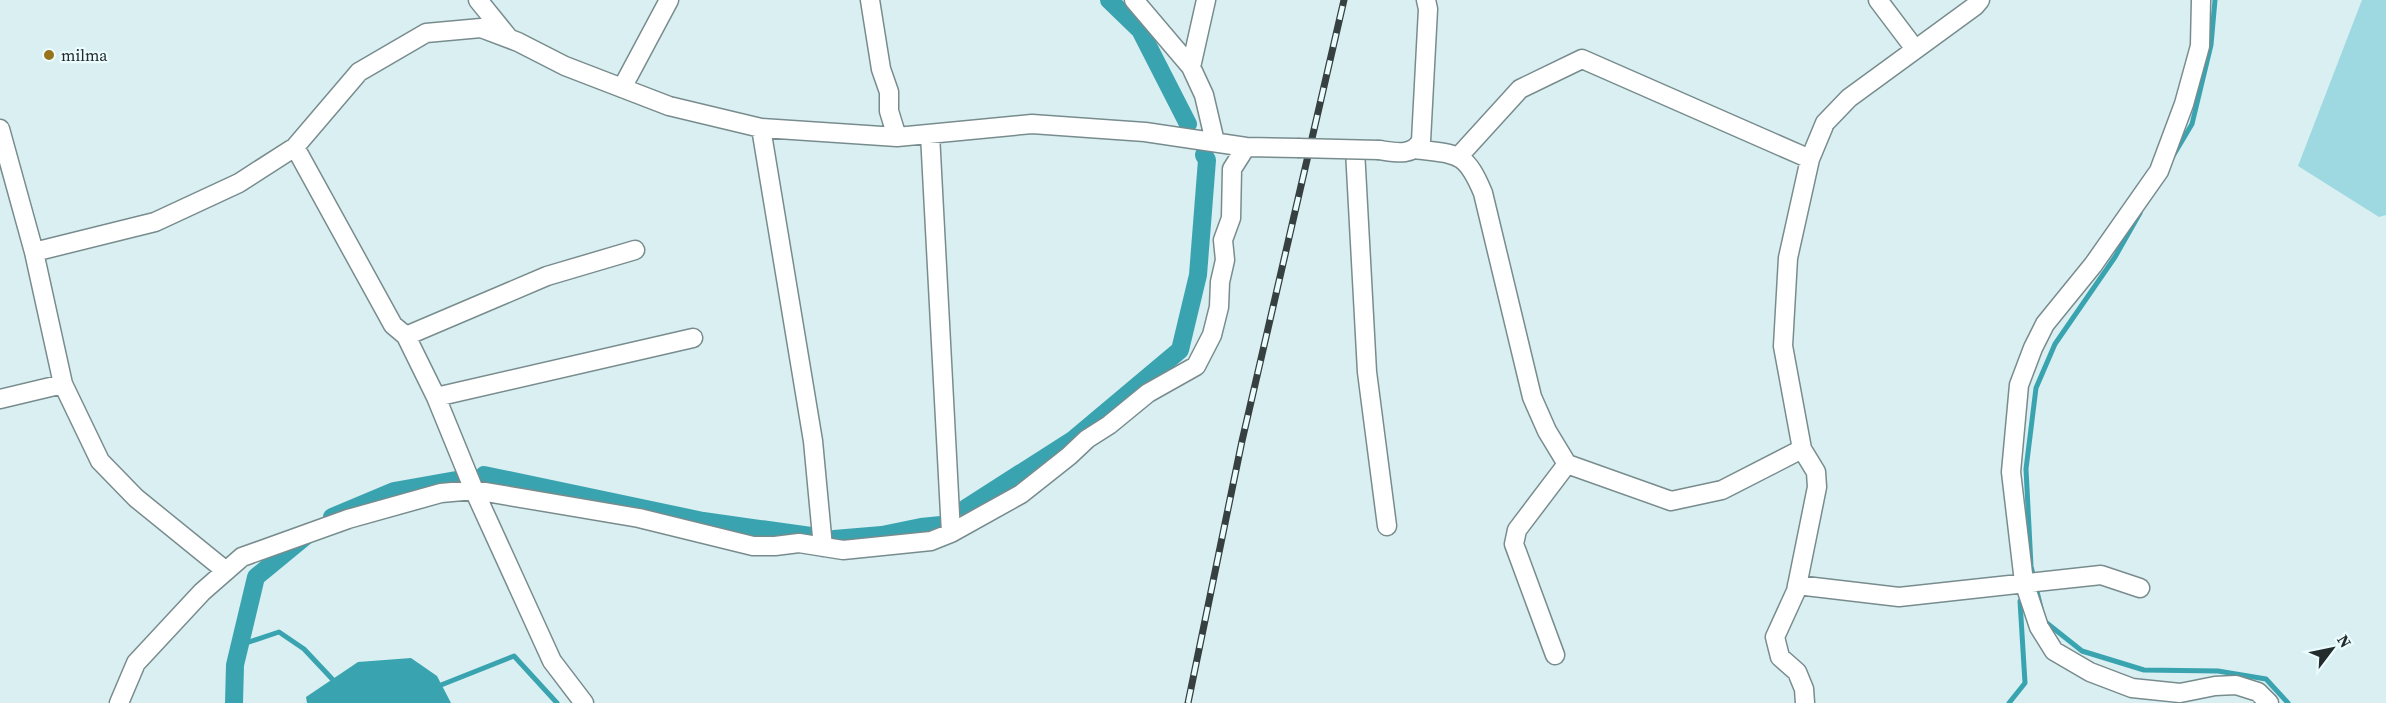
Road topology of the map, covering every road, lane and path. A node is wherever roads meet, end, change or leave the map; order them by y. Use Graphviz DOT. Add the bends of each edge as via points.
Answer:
graph roads {
  1 [pos="478,0"];
  2 [pos="669,0"];
  3 [pos="870,0"];
  4 [pos="1134,0"];
  5 [pos="1206,0"];
  6 [pos="1426,0"];
  7 [pos="1878,0"];
  8 [pos="1980,0"];
  9 [pos="2201,0"];
  10 [pos="509,39"];
  11 [pos="1915,49"];
  12 [pos="1191,67"];
  13 [pos="622,88"];
  14 [pos="761,128"];
  15 [pos="0,129"];
  16 [pos="930,134"];
  17 [pos="897,137"];
  18 [pos="1215,142"];
  19 [pos="295,147"];
  20 [pos="1246,147"];
  21 [pos="1415,149"];
  22 [pos="1355,150"];
  23 [pos="1459,156"];
  24 [pos="1810,159"];
  25 [pos="635,250"];
  26 [pos="34,252"];
  27 [pos="406,336"];
  28 [pos="693,338"];
  29 [pos="63,384"];
  30 [pos="436,397"];
  31 [pos="0,399"];
  32 [pos="1802,449"];
  33 [pos="1568,464"];
  34 [pos="474,490"];
  35 [pos="1387,526"];
  36 [pos="951,533"];
  37 [pos="823,547"];
  38 [pos="226,571"];
  39 [pos="2025,583"];
  40 [pos="1797,585"];
  41 [pos="2140,588"];
  42 [pos="1555,655"];
  43 [pos="119,703"];
  44 [pos="584,703"];
  45 [pos="1805,703"];
  46 [pos="2269,703"];
  1 -- 10 [label="street"];
  2 -- 13 [label="street"];
  3 -- 17 [label="street"];
  4 -- 12 [label="street"];
  5 -- 12 [label="street"];
  6 -- 21 [label="street" via="1421,141"];
  7 -- 11 [label="street"];
  8 -- 11 [label="street"];
  9 -- 39 [label="street" via="2200,46 2159,171 2093,265 2045,324 2019,385 2011,472"];
  10 -- 13 [label="street"];
  10 -- 19 [label="street" via="481,28 426,33 359,72"];
  11 -- 24 [label="street" via="1840,106 1824,123"];
  12 -- 18 [label="street" via="1204,95"];
  13 -- 14 [label="street" via="669,106"];
  14 -- 17 [label="street"];
  14 -- 37 [label="street" via="813,441"];
  15 -- 26 [label="street"];
  16 -- 17 [label="street"];
  16 -- 18 [label="street" via="1032,124 1145,132"];
  16 -- 36 [label="street"];
  18 -- 20 [label="street"];
  19 -- 26 [label="street" via="239,183 155,222"];
  19 -- 27 [label="street" via="393,325"];
  20 -- 22 [label="street, bridge"];
  20 -- 36 [label="street" via="1232,169 1231,218 1223,240 1225,260 1219,307 1212,335 1196,366 1148,393 1021,494"];
  21 -- 22 [label="street, bridge"];
  21 -- 23 [label="street"];
  22 -- 35 [label="street" via="1367,372"];
  23 -- 24 [label="street" via="1520,89 1582,59"];
  23 -- 33 [label="street" via="1474,172 1484,193 1532,397 1547,432"];
  24 -- 32 [label="street" via="1788,258 1783,346"];
  25 -- 27 [label="street" via="547,276"];
  26 -- 29 [label="street"];
  27 -- 30 [label="street"];
  28 -- 30 [label="street"];
  29 -- 31 [label="street"];
  29 -- 38 [label="street" via="100,461 136,498"];
  30 -- 34 [label="street"];
  32 -- 33 [label="street" via="1722,490 1671,501"];
  32 -- 40 [label="street" via="1816,472 1817,487"];
  33 -- 42 [label="street" via="1517,530 1514,544"];
  34 -- 37 [label="street" via="639,518 753,546 799,543"];
  34 -- 38 [label="street" via="441,493 348,519 242,557"];
  34 -- 44 [label="street" via="552,661"];
  36 -- 37 [label="street" via="931,541 898,546 843,550"];
  38 -- 43 [label="street" via="136,663"];
  39 -- 40 [label="street" via="1899,597"];
  39 -- 41 [label="street" via="2101,575"];
  39 -- 46 [label="street" via="2039,627 2054,651 2090,672 2132,688 2180,693 2236,686 2258,692"];
  40 -- 45 [label="street" via="1774,637 1780,657 1797,672"];
}
